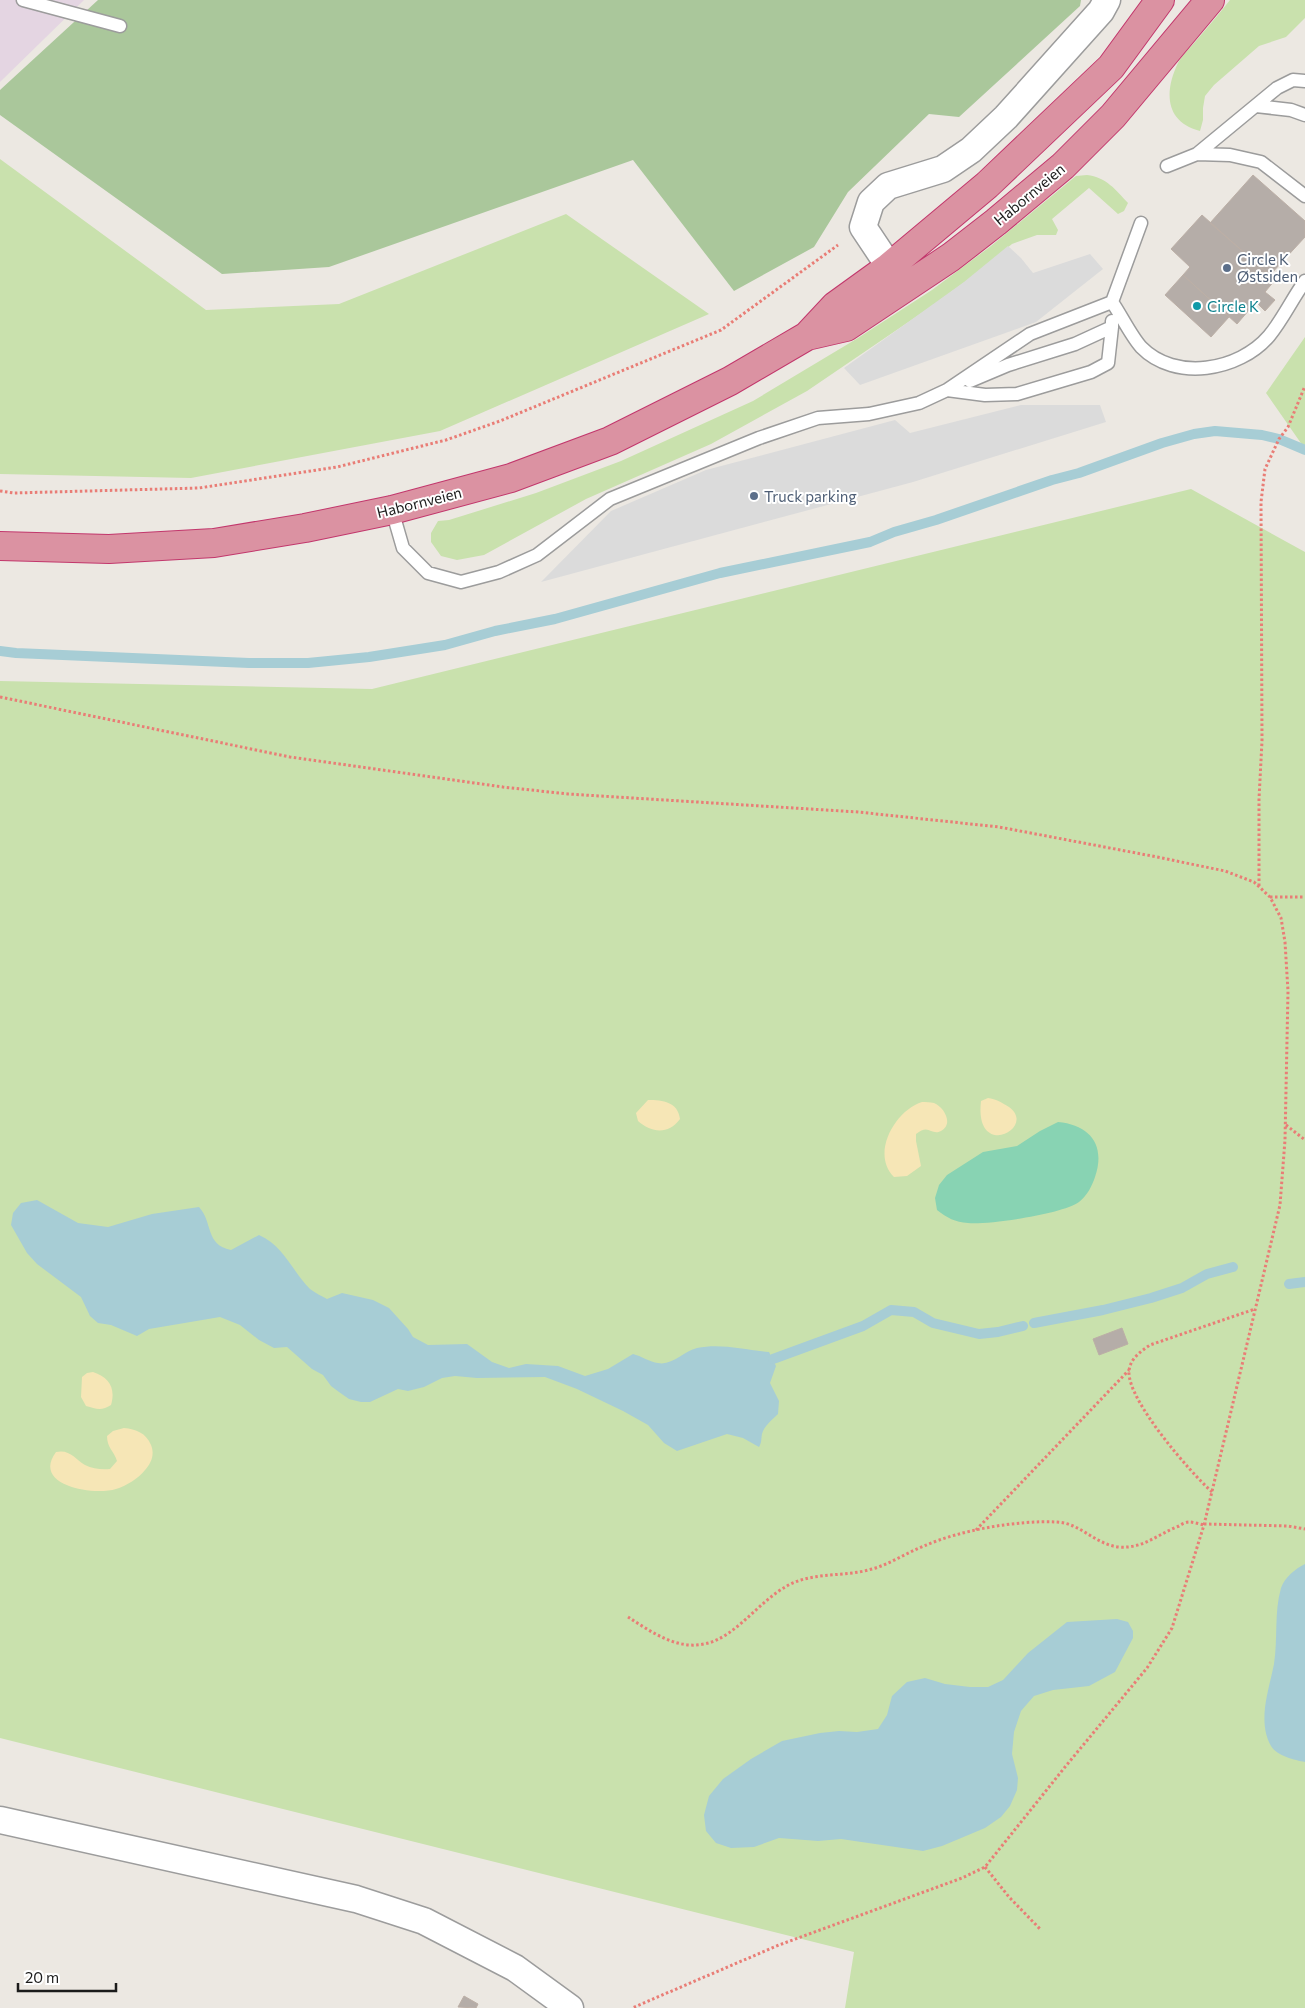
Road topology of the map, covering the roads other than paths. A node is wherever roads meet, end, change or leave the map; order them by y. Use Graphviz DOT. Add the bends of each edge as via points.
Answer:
graph roads {
  1 [pos="23,0"];
  2 [pos="1107,0"];
  3 [pos="1160,0"];
  4 [pos="1210,0"];
  5 [pos="120,26"];
  6 [pos="1305,81"];
  7 [pos="1256,106"];
  8 [pos="1305,115"];
  9 [pos="1197,154"];
  10 [pos="1168,166"];
  11 [pos="1305,196"];
  12 [pos="1140,223"];
  13 [pos="897,278"];
  14 [pos="1305,282"];
  15 [pos="1112,302"];
  16 [pos="1112,327"];
  17 [pos="946,390"];
  18 [pos="392,510"];
  19 [pos="0,546"];
  20 [pos="0,1820"];
  21 [pos="570,2008"];
  1 -- 5 [label="lane"];
  2 -- 13 [label="street" via="1033,88 971,150 943,169 888,186 872,202 863,227"];
  3 -- 13 [label="highway, Habornveien" via="1105,73"];
  4 -- 13 [label="highway, Habornveien" via="1113,116 1063,166 996,222"];
  6 -- 7 [label="lane" via="1293,80 1277,88"];
  7 -- 8 [label="lane"];
  7 -- 9 [label="lane"];
  9 -- 10 [label="lane"];
  9 -- 11 [label="lane" via="1230,155 1261,162"];
  12 -- 15 [label="lane"];
  13 -- 18 [label="highway, Habornveien" via="835,306 807,336 730,381 610,441 511,478"];
  14 -- 15 [label="lane" via="1268,337 1250,352 1221,365 1196,369 1165,364 1141,347"];
  15 -- 16 [label="lane"];
  15 -- 17 [label="lane" via="1030,334"];
  16 -- 17 [label="lane" via="1075,344 1008,365"];
  16 -- 17 [label="lane" via="1108,363 1091,372 1017,394 985,395"];
  17 -- 18 [label="lane" via="919,404 869,414 818,418 759,438 610,499 537,555 499,572 461,582 428,573 403,548"];
  18 -- 19 [label="highway, Habornveien" via="214,543 109,549"];
  20 -- 21 [label="street" via="356,1900 424,1921 515,1968"];
}
